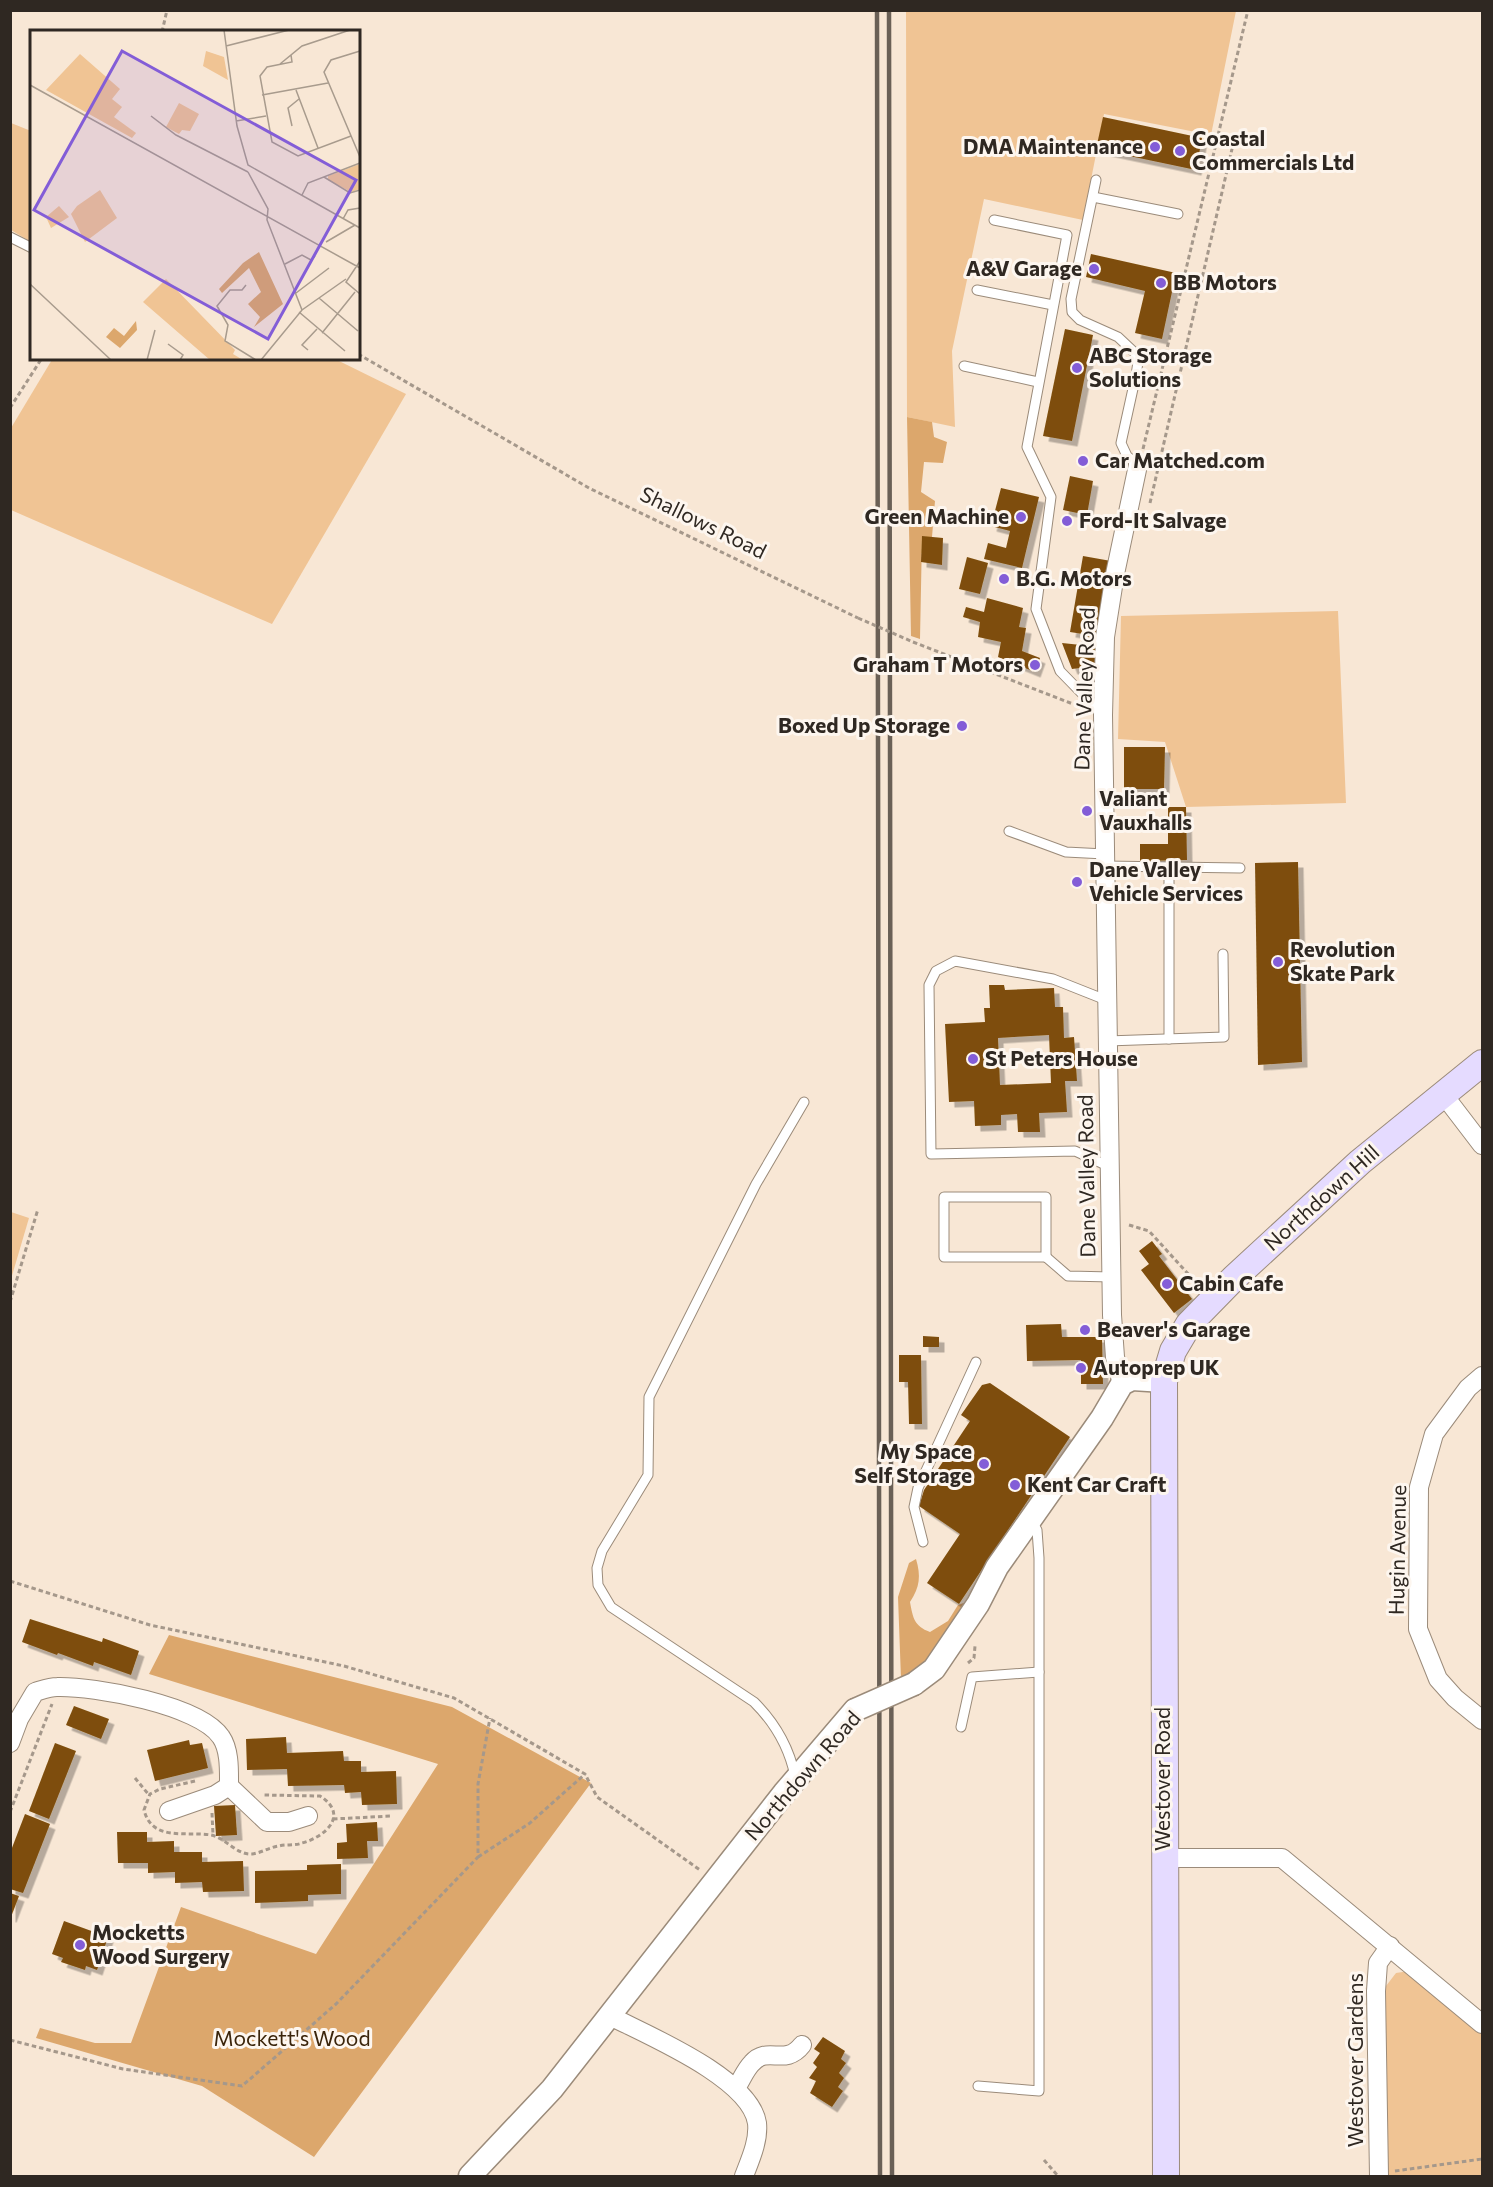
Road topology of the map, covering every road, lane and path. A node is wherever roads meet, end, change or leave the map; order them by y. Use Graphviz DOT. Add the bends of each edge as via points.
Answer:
graph roads {
  1 [pos="167,10"];
  2 [pos="1248,10"];
  3 [pos="162,30"];
  4 [pos="1235,136"];
  5 [pos="1096,180"];
  6 [pos="1093,197"];
  7 [pos="1178,214"];
  8 [pos="994,220"];
  9 [pos="10,237"];
  10 [pos="30,247"];
  11 [pos="977,290"];
  12 [pos="1053,304"];
  13 [pos="360,355"];
  14 [pos="41,360"];
  15 [pos="964,366"];
  16 [pos="1038,382"];
  17 [pos="10,408"];
  18 [pos="1138,465"];
  19 [pos="1149,510"];
  20 [pos="1048,694"];
  21 [pos="1103,715"];
  22 [pos="1009,831"];
  23 [pos="1105,860"];
  24 [pos="1169,867"];
  25 [pos="1240,868"];
  26 [pos="1223,954"];
  27 [pos="1106,1000"];
  28 [pos="1169,1039"];
  29 [pos="1107,1041"];
  30 [pos="1482,1063"];
  31 [pos="1443,1094"];
  32 [pos="804,1102"];
  33 [pos="1482,1145"];
  34 [pos="1110,1167"];
  35 [pos="38,1209"];
  36 [pos="1110,1218"];
  37 [pos="1046,1257"];
  38 [pos="1112,1276"];
  39 [pos="1219,1294"];
  40 [pos="10,1302"];
  41 [pos="976,1362"];
  42 [pos="1482,1377"];
  43 [pos="1164,1381"];
  44 [pos="1122,1384"];
  45 [pos="1030,1518"];
  46 [pos="923,1542"];
  47 [pos="10,1581"];
  48 [pos="1039,1672"];
  49 [pos="59,1687"];
  50 [pos="490,1718"];
  51 [pos="1482,1720"];
  52 [pos="961,1727"];
  53 [pos="10,1743"];
  54 [pos="585,1774"];
  55 [pos="135,1778"];
  56 [pos="796,1779"];
  57 [pos="233,1791"];
  58 [pos="149,1795"];
  59 [pos="11,1807"];
  60 [pos="169,1811"];
  61 [pos="10,1812"];
  62 [pos="308,1816"];
  63 [pos="392,1816"];
  64 [pos="333,1819"];
  65 [pos="213,1835"];
  66 [pos="478,1857"];
  67 [pos="1164,1858"];
  68 [pos="716,1881"];
  69 [pos="1390,1946"];
  70 [pos="610,2016"];
  71 [pos="1482,2024"];
  72 [pos="10,2040"];
  73 [pos="802,2045"];
  74 [pos="978,2086"];
  75 [pos="736,2088"];
  76 [pos="1482,2159"];
  77 [pos="1044,2160"];
  78 [pos="1379,2175"];
  79 [pos="470,2176"];
  80 [pos="744,2176"];
  81 [pos="1058,2176"];
  82 [pos="1166,2176"];
  1 -- 3 [label="path"];
  2 -- 18 [label="path"];
  4 -- 19 [label="path"];
  5 -- 6 [label="lane"];
  6 -- 7 [label="lane"];
  6 -- 18 [label="lane" via="1071,299 1072,312 1080,320 1118,337 1135,353 1136,375 1121,443 1127,456"];
  8 -- 12 [label="lane" via="1067,235"];
  9 -- 10 [label="lane"];
  11 -- 12 [label="lane"];
  12 -- 16 [label="lane"];
  13 -- 20 [label="path, Shallows Road, bridge" via="589,488 858,618"];
  14 -- 17 [label="path"];
  15 -- 16 [label="lane"];
  16 -- 21 [label="lane" via="1027,447 1051,497 1036,609 1060,671"];
  18 -- 21 [label="street, Dane Valley Road" via="1105,637"];
  21 -- 23 [label="street, Dane Valley Road"];
  22 -- 23 [label="lane" via="1066,852"];
  23 -- 24 [label="lane"];
  23 -- 27 [label="street, Dane Valley Road"];
  24 -- 25 [label="lane"];
  24 -- 28 [label="lane"];
  26 -- 28 [label="lane" via="1224,1037"];
  27 -- 29 [label="street, Dane Valley Road"];
  27 -- 34 [label="lane" via="1053,979 955,961 936,971 929,985 931,1154 1075,1151"];
  28 -- 29 [label="lane"];
  29 -- 34 [label="street, Dane Valley Road"];
  30 -- 31 [label="main road, Northdown Hill"];
  31 -- 33 [label="street"];
  31 -- 39 [label="main road, Northdown Hill" via="1360,1162"];
  32 -- 56 [label="lane" via="756,1184 649,1397 648,1474 603,1551 596,1576 611,1607 760,1708 782,1738"];
  34 -- 36 [label="street, Dane Valley Road"];
  35 -- 40 [label="path"];
  36 -- 38 [label="street, Dane Valley Road"];
  36 -- 39 [label="path" via="1149,1231 1190,1276"];
  37 -- 37 [label="lane" via="944,1257 944,1197 1046,1197"];
  37 -- 38 [label="lane" via="1068,1276"];
  38 -- 44 [label="street, Dane Valley Road" via="1115,1358"];
  39 -- 43 [label="main road, Northdown Hill" via="1190,1324 1173,1351"];
  41 -- 46 [label="lane" via="918,1488 914,1508"];
  42 -- 51 [label="street, Hugin Avenue" via="1468,1388 1434,1434 1419,1486 1418,1629 1438,1679"];
  43 -- 44 [label="street" via="1132,1379"];
  43 -- 67 [label="main road, Westover Road"];
  44 -- 45 [label="street, Northdown Road"];
  45 -- 48 [label="lane" via="1037,1530 1039,1558"];
  45 -- 56 [label="street, Northdown Road, bridge" via="934,1669 914,1684 855,1710"];
  47 -- 50 [label="path" via="150,1625 344,1666 454,1698"];
  48 -- 52 [label="lane" via="972,1677"];
  48 -- 74 [label="lane" via="1039,2091"];
  49 -- 53 [label="street" via="35,1692"];
  49 -- 57 [label="street" via="137,1698 207,1722 222,1738"];
  49 -- 59 [label="path"];
  50 -- 54 [label="path"];
  50 -- 66 [label="path" via="477,1784"];
  54 -- 66 [label="path" via="530,1823"];
  54 -- 68 [label="path" via="597,1797"];
  55 -- 58 [label="path"];
  56 -- 68 [label="street, Northdown Road"];
  57 -- 60 [label="street"];
  57 -- 62 [label="street" via="267,1822 289,1822"];
  57 -- 64 [label="path" via="320,1796 330,1805"];
  59 -- 61 [label="path"];
  63 -- 64 [label="path"];
  64 -- 65 [label="path" via="324,1833 301,1844 253,1854"];
  66 -- 72 [label="path" via="336,2004 242,2086 123,2068"];
  67 -- 69 [label="street" via="1282,1858"];
  67 -- 82 [label="main road, Westover Road"];
  68 -- 70 [label="street, Northdown Road"];
  69 -- 71 [label="street"];
  69 -- 78 [label="street, Westover Gardens" via="1378,1963 1376,1991"];
  70 -- 75 [label="street"];
  70 -- 79 [label="street, Northdown Road" via="552,2089"];
  73 -- 75 [label="street" via="795,2055 785,2058 770,2054 752,2062"];
  75 -- 80 [label="street" via="756,2119 758,2130"];
  76 -- 78 [label="path"];
  77 -- 81 [label="path"];
}
